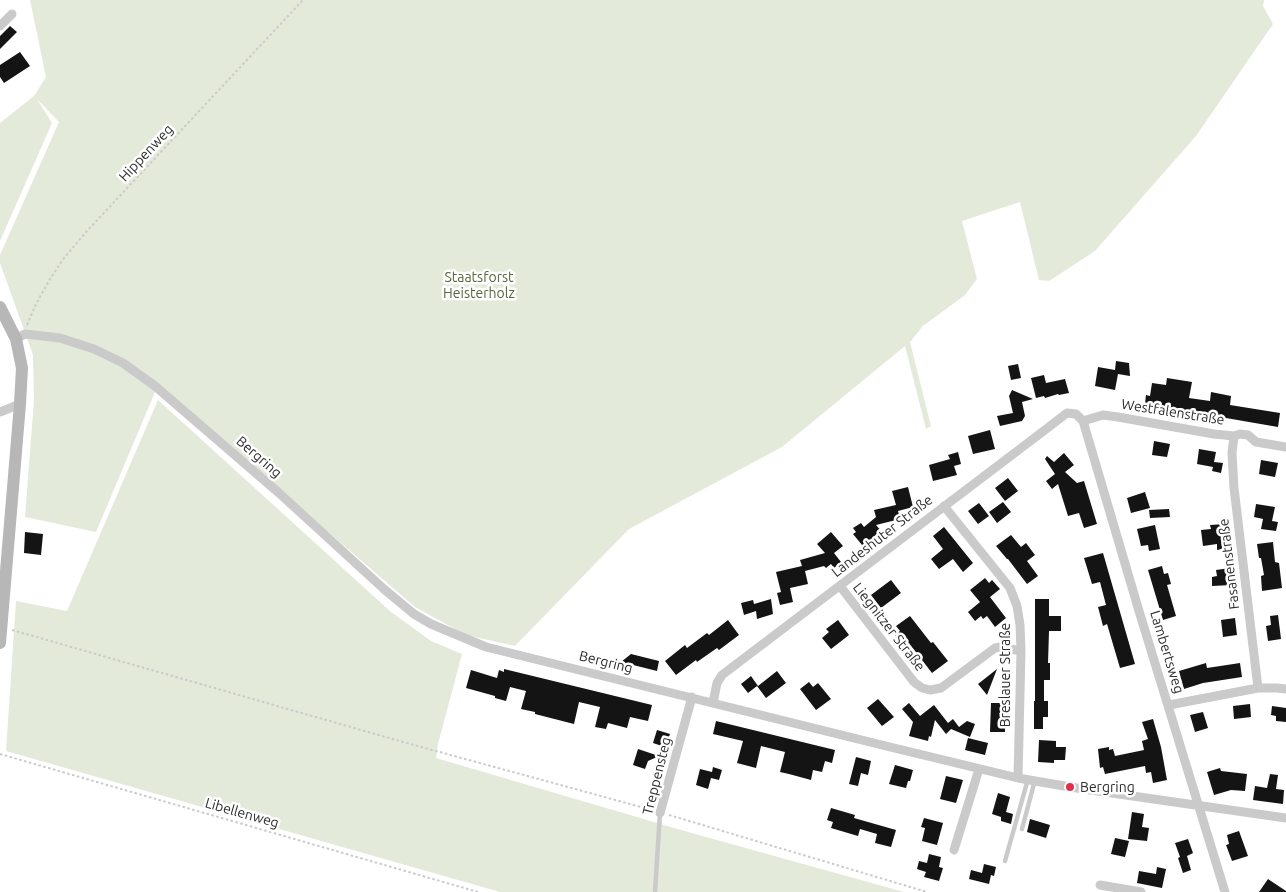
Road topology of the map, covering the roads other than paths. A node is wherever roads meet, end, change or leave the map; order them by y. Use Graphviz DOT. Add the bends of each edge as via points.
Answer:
graph roads {
  1 [pos="12,14"];
  2 [pos="0,26"];
  3 [pos="0,307"];
  4 [pos="20,336"];
  5 [pos="20,404"];
  6 [pos="0,412"];
  7 [pos="1083,421"];
  8 [pos="1234,436"];
  9 [pos="1286,447"];
  10 [pos="944,506"];
  11 [pos="840,586"];
  12 [pos="1,627"];
  13 [pos="0,643"];
  14 [pos="1021,652"];
  15 [pos="1258,688"];
  16 [pos="1286,689"];
  17 [pos="692,698"];
  18 [pos="713,702"];
  19 [pos="1169,705"];
  20 [pos="979,769"];
  21 [pos="1018,778"];
  22 [pos="1031,780"];
  23 [pos="1200,806"];
  24 [pos="660,812"];
  25 [pos="1286,818"];
  26 [pos="1022,829"];
  27 [pos="954,850"];
  28 [pos="1005,861"];
  29 [pos="1100,885"];
  30 [pos="655,892"];
  31 [pos="1141,892"];
  32 [pos="1225,892"];
  1 -- 2 [label="street"];
  3 -- 4 [label="street"];
  4 -- 5 [label="street"];
  4 -- 17 [label="street, Bergring" via="60,338 123,363 279,493 385,590 431,624 486,647"];
  5 -- 6 [label="street"];
  5 -- 12 [label="street"];
  7 -- 8 [label="street, Westfalenstraße" via="1103,415"];
  7 -- 10 [label="street, Landeshuter Straße" via="1076,414 1067,413"];
  7 -- 19 [label="street, Lambertsweg"];
  8 -- 9 [label="street, Westfalenstraße" via="1248,435 1256,442"];
  8 -- 15 [label="street, Fasanenstraße" via="1234,488"];
  10 -- 11 [label="street, Landeshuter Straße"];
  10 -- 14 [label="street, Breslauer Straße" via="1010,588 1017,606"];
  11 -- 14 [label="street, Liegnitzer Straße" via="922,688 940,688 995,648"];
  11 -- 18 [label="street, Landeshuter Straße" via="722,675"];
  12 -- 13 [label="street"];
  14 -- 21 [label="street, Breslauer Straße"];
  15 -- 16 [label="street"];
  15 -- 19 [label="street"];
  17 -- 18 [label="street, Bergring"];
  17 -- 24 [label="street, Treppensteg"];
  18 -- 20 [label="street, Bergring"];
  19 -- 23 [label="street, Lambertsweg"];
  20 -- 21 [label="street, Bergring"];
  20 -- 27 [label="street"];
  21 -- 22 [label="street, Bergring"];
  22 -- 23 [label="street, Bergring"];
  22 -- 26 [label="lane"];
  22 -- 28 [label="lane"];
  23 -- 25 [label="street, Bergring"];
  23 -- 32 [label="street, Lambertsweg"];
  24 -- 30 [label="lane, Treppensteg"];
  29 -- 31 [label="street"];
}
